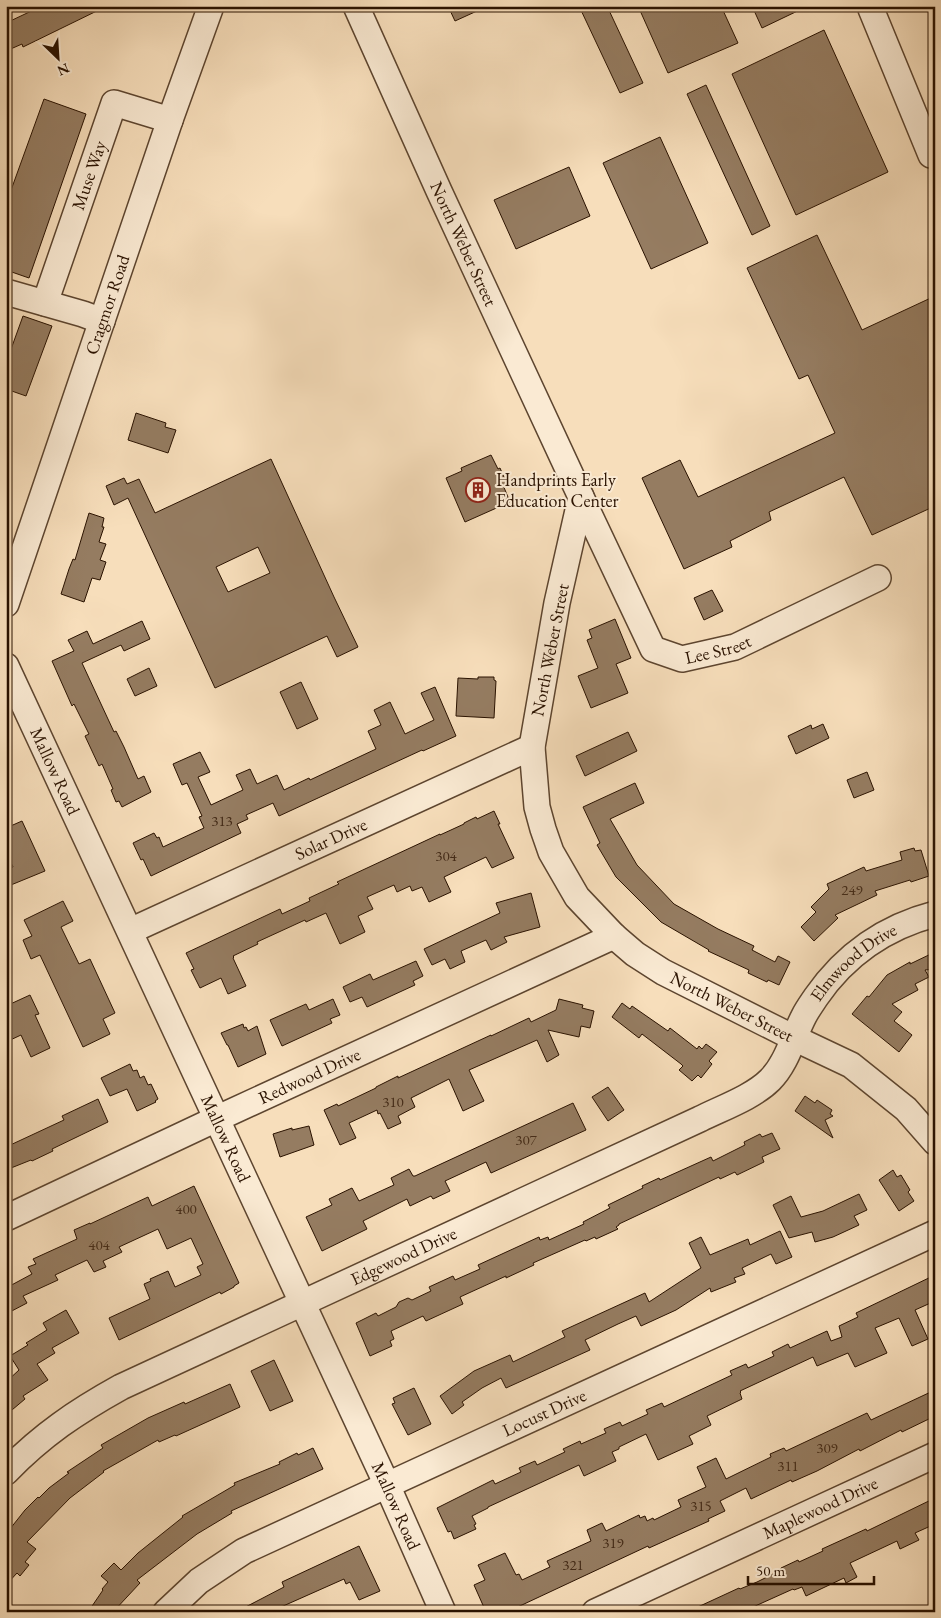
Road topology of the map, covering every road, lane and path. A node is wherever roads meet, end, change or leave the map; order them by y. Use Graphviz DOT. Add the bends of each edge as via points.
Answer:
graph roads {
  1 [pos="211,6"];
  2 [pos="356,6"];
  3 [pos="871,6"];
  4 [pos="170,120"];
  5 [pos="931,155"];
  6 [pos="6,292"];
  7 [pos="45,303"];
  8 [pos="102,321"];
  9 [pos="581,497"];
  10 [pos="878,578"];
  11 [pos="6,604"];
  12 [pos="6,666"];
  13 [pos="532,747"];
  14 [pos="935,914"];
  15 [pos="130,932"];
  16 [pos="614,936"];
  17 [pos="794,1038"];
  18 [pos="216,1119"];
  19 [pos="935,1142"];
  20 [pos="6,1218"];
  21 [pos="935,1233"];
  22 [pos="301,1303"];
  23 [pos="935,1455"];
  24 [pos="6,1472"];
  25 [pos="386,1485"];
  26 [pos="166,1612"];
  27 [pos="443,1612"];
  28 [pos="595,1612"];
  1 -- 4 [label="street, Cragmor Road"];
  2 -- 9 [label="street, North Weber Street"];
  3 -- 5 [label="street"];
  4 -- 7 [label="street, Muse Way" via="114,102"];
  4 -- 8 [label="street, Cragmor Road"];
  6 -- 7 [label="street"];
  7 -- 8 [label="street"];
  8 -- 11 [label="street, Cragmor Road"];
  9 -- 10 [label="street, Lee Street" via="653,649 682,659 735,647"];
  9 -- 13 [label="street, North Weber Street"];
  12 -- 15 [label="street, Mallow Road"];
  13 -- 15 [label="street, Solar Drive"];
  13 -- 16 [label="street, North Weber Street" via="537,807 551,852 577,898"];
  14 -- 17 [label="street, Elmwood Drive" via="914,919 883,934 854,955 829,978 804,1015"];
  15 -- 18 [label="street, Mallow Road"];
  16 -- 17 [label="street, North Weber Street" via="663,972"];
  16 -- 18 [label="street, Redwood Drive"];
  17 -- 19 [label="street, North Weber Street" via="851,1065 868,1077 906,1109"];
  17 -- 22 [label="street, Edgewood Drive" via="771,1080 756,1091"];
  18 -- 20 [label="street, Redwood Drive"];
  18 -- 22 [label="street, Mallow Road"];
  21 -- 25 [label="street, Locust Drive"];
  22 -- 24 [label="street, Edgewood Drive" via="86,1406 33,1445"];
  22 -- 25 [label="street, Mallow Road"];
  23 -- 28 [label="street, Maplewood Drive"];
  25 -- 26 [label="street, Locust Drive" via="244,1551 199,1581"];
  25 -- 27 [label="street, Mallow Road"];
}
